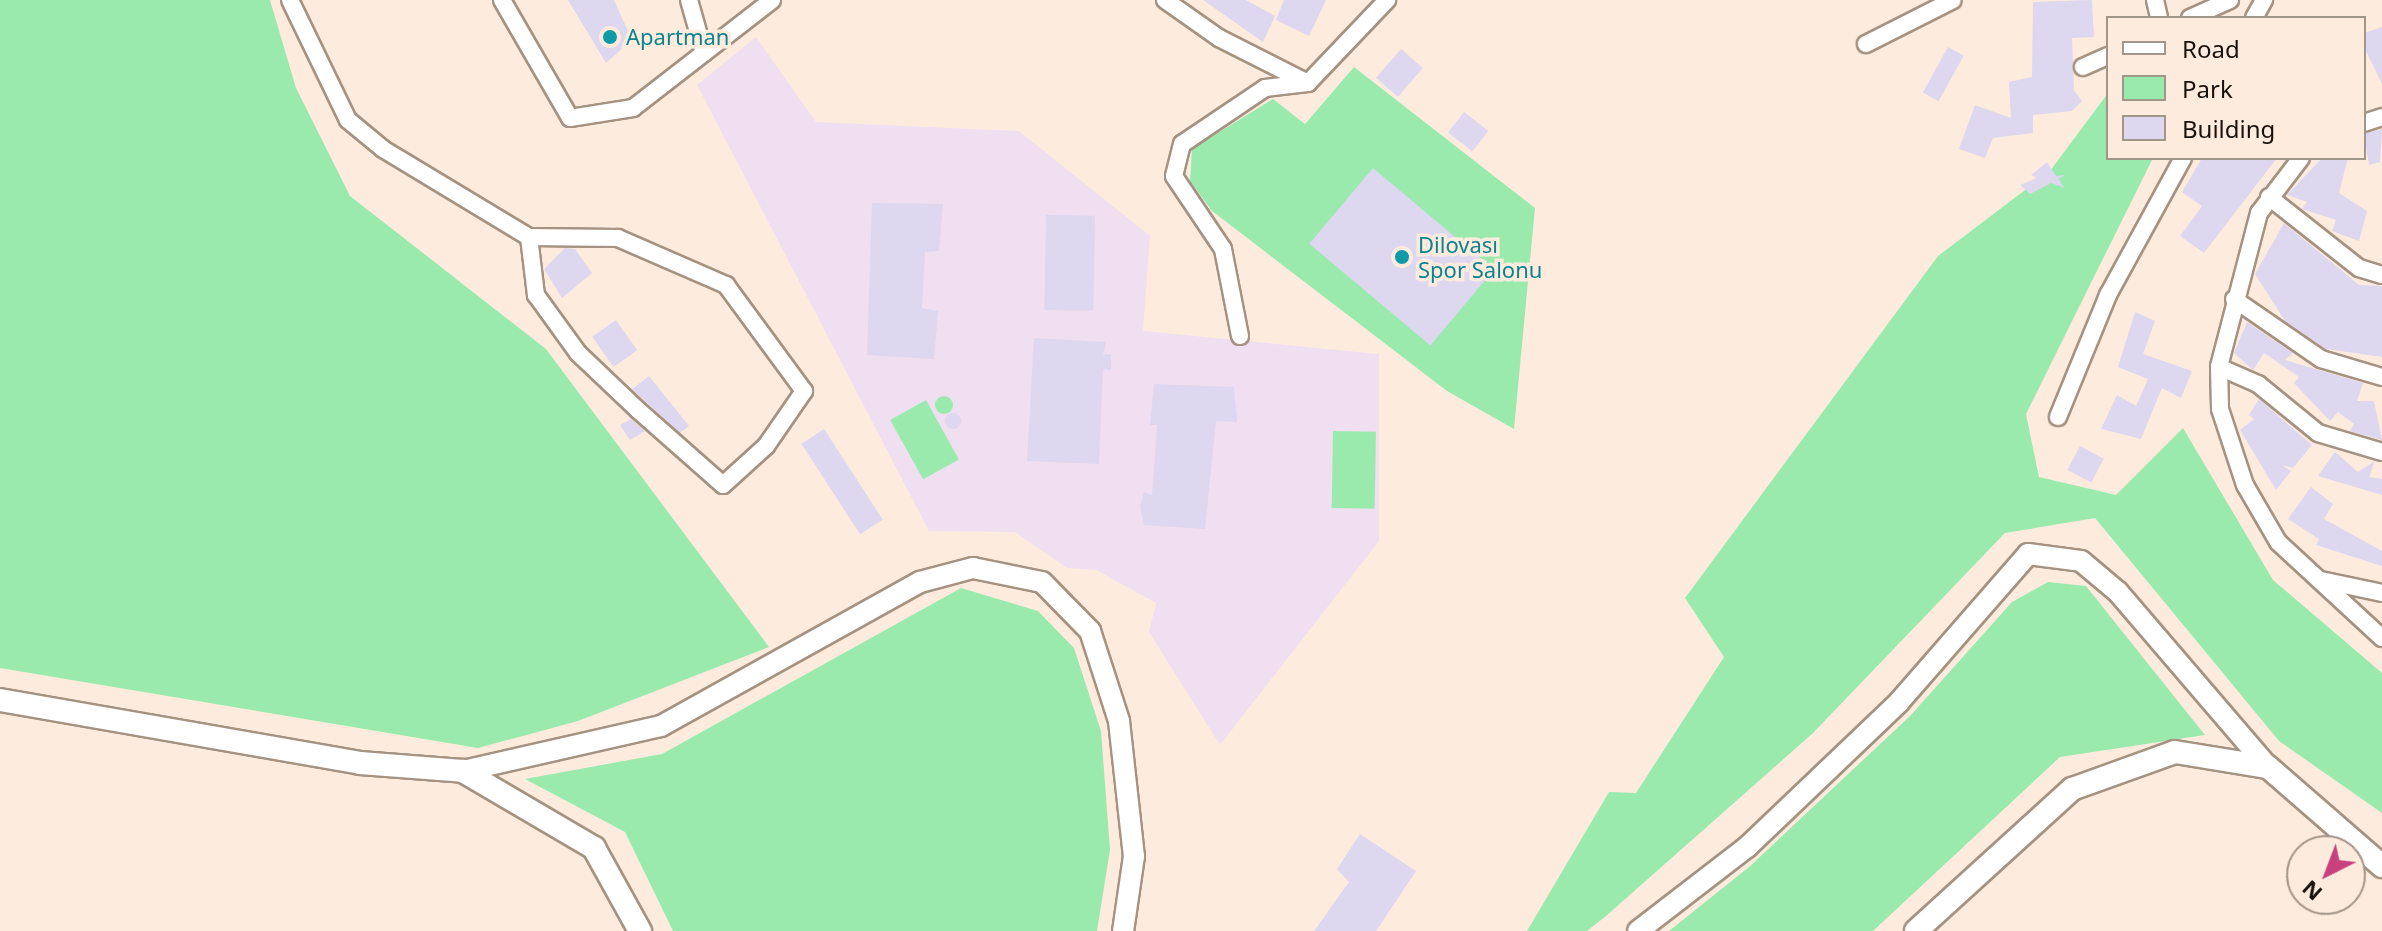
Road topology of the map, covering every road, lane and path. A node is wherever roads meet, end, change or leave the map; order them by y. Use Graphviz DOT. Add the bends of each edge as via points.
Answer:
graph roads {
  1 [pos="290,0"];
  2 [pos="502,0"];
  3 [pos="689,0"];
  4 [pos="772,0"];
  5 [pos="1165,0"];
  6 [pos="1387,0"];
  7 [pos="1953,0"];
  8 [pos="2230,0"];
  9 [pos="2194,16"];
  10 [pos="1866,44"];
  11 [pos="704,53"];
  12 [pos="2106,57"];
  13 [pos="2083,67"];
  14 [pos="1308,83"];
  15 [pos="2182,160"];
  16 [pos="2299,160"];
  17 [pos="2269,197"];
  18 [pos="529,237"];
  19 [pos="2382,275"];
  20 [pos="2234,299"];
  21 [pos="1240,336"];
  22 [pos="2219,367"];
  23 [pos="2382,377"];
  24 [pos="2058,417"];
  25 [pos="2382,452"];
  26 [pos="2320,580"];
  27 [pos="2382,593"];
  28 [pos="2382,638"];
  29 [pos="0,700"];
  30 [pos="2268,767"];
  31 [pos="463,771"];
  32 [pos="2382,866"];
  33 [pos="640,931"];
  34 [pos="1123,931"];
  35 [pos="1638,931"];
  36 [pos="1916,931"];
  1 -- 18 [label="street" via="348,120"];
  2 -- 11 [label="street" via="570,118 633,108"];
  3 -- 11 [label="street"];
  4 -- 11 [label="street"];
  5 -- 14 [label="street" via="1219,38"];
  6 -- 14 [label="street"];
  7 -- 10 [label="street"];
  8 -- 9 [label="street"];
  12 -- 13 [label="street"];
  14 -- 21 [label="street" via="1265,88 1182,144 1176,165 1174,176 1223,249"];
  15 -- 24 [label="street" via="2108,295"];
  16 -- 17 [label="street"];
  17 -- 19 [label="street" via="2359,268"];
  17 -- 20 [label="street"];
  18 -- 18 [label="street" via="536,295 578,353 723,485 766,446 804,391 726,285 618,238"];
  20 -- 22 [label="street"];
  20 -- 23 [label="street" via="2321,359"];
  22 -- 25 [label="street" via="2258,384 2318,433"];
  22 -- 26 [label="street" via="2220,409 2245,485 2278,542"];
  26 -- 27 [label="street"];
  26 -- 28 [label="street"];
  29 -- 31 [label="main road" via="360,763"];
  30 -- 32 [label="main road"];
  30 -- 35 [label="street" via="2118,592 2081,561 2028,554 1899,702 1747,847"];
  30 -- 36 [label="main road" via="2175,752 2072,789"];
  31 -- 33 [label="main road" via="594,848"];
  31 -- 34 [label="street" via="661,726 920,582 973,568 1042,582 1090,631 1119,721 1134,856"];
}
